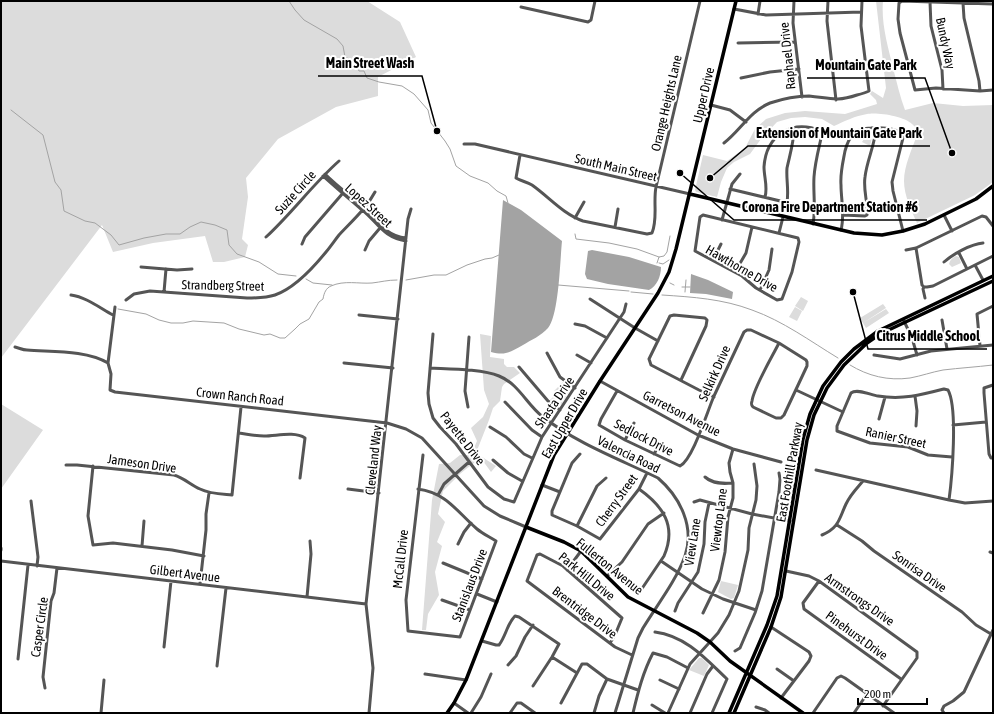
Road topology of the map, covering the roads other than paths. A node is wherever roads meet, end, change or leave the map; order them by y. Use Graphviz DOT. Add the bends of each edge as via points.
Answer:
graph roads {
  1 [pos="595,1"];
  2 [pos="700,1"];
  3 [pos="736,1"];
  4 [pos="760,1"];
  5 [pos="794,1"];
  6 [pos="828,1"];
  7 [pos="862,1"];
  8 [pos="930,2"];
  9 [pos="963,3"];
  10 [pos="993,4"];
  11 [pos="521,7"];
  12 [pos="734,9"];
  13 [pos="861,12"];
  14 [pos="758,14"];
  15 [pos="793,14"];
  16 [pos="827,14"];
  17 [pos="795,42"];
  18 [pos="738,43"];
  19 [pos="799,69"];
  20 [pos="741,78"];
  21 [pos="943,88"];
  22 [pos="993,90"];
  23 [pos="980,91"];
  24 [pos="802,96"];
  25 [pos="836,100"];
  26 [pos="711,106"];
  27 [pos="746,122"];
  28 [pos="794,128"];
  29 [pos="876,128"];
  30 [pos="724,143"];
  31 [pos="464,144"];
  32 [pos="520,155"];
  33 [pos="339,161"];
  34 [pos="740,174"];
  35 [pos="324,175"];
  36 [pos="656,187"];
  37 [pos="992,188"];
  38 [pos="730,189"];
  39 [pos="375,192"];
  40 [pos="343,193"];
  41 [pos="993,193"];
  42 [pos="690,194"];
  43 [pos="765,197"];
  44 [pos="584,202"];
  45 [pos="787,202"];
  46 [pos="726,203"];
  47 [pos="815,206"];
  48 [pos="364,209"];
  49 [pos="412,209"];
  50 [pos="618,209"];
  51 [pos="944,214"];
  52 [pos="843,215"];
  53 [pos="783,217"];
  54 [pos="575,218"];
  55 [pos="722,220"];
  56 [pos="813,224"];
  57 [pos="993,226"];
  58 [pos="380,227"];
  59 [pos="615,227"];
  60 [pos="752,227"];
  61 [pos="841,230"];
  62 [pos="952,231"];
  63 [pos="903,232"];
  64 [pos="779,233"];
  65 [pos="266,237"];
  66 [pos="406,240"];
  67 [pos="982,242"];
  68 [pos="302,244"];
  69 [pos="720,244"];
  70 [pos="916,248"];
  71 [pos="772,249"];
  72 [pos="365,250"];
  73 [pos="906,250"];
  74 [pos="959,253"];
  75 [pos="993,256"];
  76 [pos="713,260"];
  77 [pos="944,262"];
  78 [pos="975,265"];
  79 [pos="141,266"];
  80 [pos="166,269"];
  81 [pos="192,269"];
  82 [pos="967,269"];
  83 [pos="735,272"];
  84 [pos="993,276"];
  85 [pos="983,280"];
  86 [pos="993,281"];
  87 [pos="924,287"];
  88 [pos="760,290"];
  89 [pos="164,292"];
  90 [pos="71,295"];
  91 [pos="959,297"];
  92 [pos="925,298"];
  93 [pos="590,299"];
  94 [pos="126,300"];
  95 [pos="626,304"];
  96 [pos="993,306"];
  97 [pos="115,307"];
  98 [pos="113,315"];
  99 [pos="359,315"];
  100 [pos="620,318"];
  101 [pos="398,319"];
  102 [pos="904,320"];
  103 [pos="942,320"];
  104 [pos="576,324"];
  105 [pos="635,328"];
  106 [pos="433,334"];
  107 [pos="469,337"];
  108 [pos="607,338"];
  109 [pos="658,341"];
  110 [pos="779,343"];
  111 [pos="993,345"];
  112 [pos="980,346"];
  113 [pos="15,347"];
  114 [pos="947,349"];
  115 [pos="547,353"];
  116 [pos="577,354"];
  117 [pos="874,355"];
  118 [pos="917,355"];
  119 [pos="108,363"];
  120 [pos="344,363"];
  121 [pos="591,363"];
  122 [pos="519,367"];
  123 [pos="393,368"];
  124 [pos="430,368"];
  125 [pos="466,371"];
  126 [pos="681,380"];
  127 [pos="600,381"];
  128 [pos="993,385"];
  129 [pos="575,388"];
  130 [pos="796,390"];
  131 [pos="617,391"];
  132 [pos="915,396"];
  133 [pos="714,397"];
  134 [pos="885,397"];
  135 [pos="818,401"];
  136 [pos="505,402"];
  137 [pos="241,407"];
  138 [pos="468,407"];
  139 [pos="560,410"];
  140 [pos="843,412"];
  141 [pos="879,420"];
  142 [pos="986,422"];
  143 [pos="387,423"];
  144 [pos="552,423"];
  145 [pos="634,423"];
  146 [pos="953,425"];
  147 [pos="916,426"];
  148 [pos="490,427"];
  149 [pos="239,433"];
  150 [pos="567,434"];
  151 [pos="698,435"];
  152 [pos="542,437"];
  153 [pos="625,440"];
  154 [pos="658,447"];
  155 [pos="733,449"];
  156 [pos="580,454"];
  157 [pos="654,454"];
  158 [pos="423,455"];
  159 [pos="952,457"];
  160 [pos="532,458"];
  161 [pos="992,458"];
  162 [pos="493,460"];
  163 [pos="469,462"];
  164 [pos="781,462"];
  165 [pos="754,464"];
  166 [pos="66,465"];
  167 [pos="93,466"];
  168 [pos="680,466"];
  169 [pos="816,470"];
  170 [pos="647,473"];
  171 [pos="779,473"];
  172 [pos="455,474"];
  173 [pos="705,477"];
  174 [pos="300,478"];
  175 [pos="606,478"];
  176 [pos="522,481"];
  177 [pos="863,481"];
  178 [pos="733,484"];
  179 [pos="542,485"];
  180 [pos="348,489"];
  181 [pos="639,489"];
  182 [pos="418,490"];
  183 [pos="560,492"];
  184 [pos="209,493"];
  185 [pos="379,493"];
  186 [pos="438,495"];
  187 [pos="948,500"];
  188 [pos="31,501"];
  189 [pos="993,501"];
  190 [pos="514,502"];
  191 [pos="694,502"];
  192 [pos="709,503"];
  193 [pos="730,508"];
  194 [pos="664,513"];
  195 [pos="752,514"];
  196 [pos="775,519"];
  197 [pos="144,521"];
  198 [pos="790,521"];
  199 [pos="471,523"];
  200 [pos="837,525"];
  201 [pos="578,526"];
  202 [pos="526,527"];
  203 [pos="822,535"];
  204 [pos="310,541"];
  205 [pos="458,544"];
  206 [pos="142,546"];
  207 [pos="581,551"];
  208 [pos="204,556"];
  209 [pos="661,561"];
  210 [pos="1,562"];
  211 [pos="443,563"];
  212 [pos="28,565"];
  213 [pos="38,566"];
  214 [pos="56,568"];
  215 [pos="567,570"];
  216 [pos="786,571"];
  217 [pos="677,572"];
  218 [pos="607,576"];
  219 [pos="482,579"];
  220 [pos="171,581"];
  221 [pos="528,581"];
  222 [pos="819,581"];
  223 [pos="692,583"];
  224 [pos="200,584"];
  225 [pos="226,588"];
  226 [pos="641,590"];
  227 [pos="477,594"];
  228 [pos="713,594"];
  229 [pos="307,597"];
  230 [pos="442,600"];
  231 [pos="497,602"];
  232 [pos="734,603"];
  233 [pos="366,604"];
  234 [pos="470,610"];
  235 [pos="756,610"];
  236 [pos="654,611"];
  237 [pos="675,611"];
  238 [pos="703,613"];
  239 [pos="533,626"];
  240 [pos="771,627"];
  241 [pos="993,630"];
  242 [pos="655,632"];
  243 [pos="991,634"];
  244 [pos="460,637"];
  245 [pos="482,641"];
  246 [pos="710,642"];
  247 [pos="610,643"];
  248 [pos="164,647"];
  249 [pos="735,651"];
  250 [pos="700,653"];
  251 [pos="632,655"];
  252 [pos="552,657"];
  253 [pos="18,659"];
  254 [pos="508,665"];
  255 [pos="217,666"];
  256 [pos="713,666"];
  257 [pos="688,668"];
  258 [pos="777,669"];
  259 [pos="577,673"];
  260 [pos="425,674"];
  261 [pos="491,674"];
  262 [pos="748,675"];
  263 [pos="607,679"];
  264 [pos="104,680"];
  265 [pos="466,680"];
  266 [pos="660,680"];
  267 [pos="901,680"];
  268 [pos="794,681"];
  269 [pos="624,685"];
  270 [pos="533,686"];
  271 [pos="45,688"];
  272 [pos="679,689"];
  273 [pos="638,690"];
  274 [pos="867,694"];
  275 [pos="782,698"];
  276 [pos="454,703"];
  277 [pos="561,703"];
  278 [pos="652,705"];
  279 [pos="883,706"];
  280 [pos="756,707"];
  281 [pos="943,711"];
  282 [pos="101,713"];
  283 [pos="369,713"];
  284 [pos="447,713"];
  285 [pos="470,713"];
  286 [pos="510,713"];
  287 [pos="535,713"];
  288 [pos="594,713"];
  289 [pos="615,713"];
  290 [pos="633,713"];
  291 [pos="665,713"];
  292 [pos="668,713"];
  293 [pos="690,713"];
  294 [pos="712,713"];
  295 [pos="729,713"];
  296 [pos="734,713"];
  297 [pos="769,713"];
  298 [pos="803,713"];
  299 [pos="813,713"];
  300 [pos="854,713"];
  301 [pos="894,713"];
  1 -- 11 [label="street" via="591,20 588,22"];
  2 -- 36 [label="street, Orange Heights Lane"];
  3 -- 12 [label="main road, Upper Drive"];
  4 -- 14 [label="street"];
  5 -- 15 [label="street, Raphael Drive"];
  6 -- 16 [label="street"];
  7 -- 13 [label="street"];
  8 -- 9 [label="street"];
  8 -- 21 [label="street, Bundy Way" via="931,26 942,70"];
  8 -- 21 [label="street" via="898,3 900,33 915,90"];
  9 -- 10 [label="street"];
  9 -- 23 [label="street"];
  12 -- 14 [label="street"];
  12 -- 26 [label="main road, Upper Drive"];
  13 -- 16 [label="street"];
  13 -- 25 [label="street" via="868,91"];
  14 -- 15 [label="street"];
  15 -- 16 [label="street"];
  15 -- 17 [label="street, Raphael Drive"];
  16 -- 25 [label="street"];
  17 -- 18 [label="street"];
  17 -- 19 [label="street, Raphael Drive"];
  19 -- 20 [label="street"];
  19 -- 24 [label="street, Raphael Drive"];
  21 -- 23 [label="street"];
  22 -- 23 [label="street"];
  24 -- 25 [label="street"];
  24 -- 27 [label="street" via="769,104 753,113"];
  26 -- 27 [label="street" via="730,110"];
  26 -- 42 [label="main road, Upper Drive"];
  27 -- 30 [label="street"];
  28 -- 43 [label="street" via="782,132 769,147 764,167 767,191"];
  28 -- 45 [label="street" via="787,168"];
  28 -- 47 [label="street" via="810,127 822,132 814,175"];
  29 -- 52 [label="street" via="856,131 848,140 841,170"];
  29 -- 52 [label="street" via="864,178 867,215"];
  29 -- 63 [label="street" via="892,129 904,134 892,182"];
  31 -- 32 [label="street, South Main Street" via="475,144"];
  32 -- 36 [label="street, South Main Street"];
  32 -- 54 [label="street" via="516,178 533,186"];
  33 -- 35 [label="street, Suzie Circle"];
  34 -- 38 [label="street"];
  35 -- 40 [label="street, Lopez Street"];
  35 -- 65 [label="street, Suzie Circle"];
  36 -- 42 [label="street, South Main Street"];
  36 -- 59 [label="street, Orange Heights Lane" via="652,233"];
  37 -- 41 [label="main road, South Main Street"];
  37 -- 51 [label="main road, South Main Street" via="976,199"];
  38 -- 43 [label="street"];
  38 -- 46 [label="street"];
  39 -- 48 [label="street, Strandberg Street"];
  40 -- 48 [label="street, Lopez Street"];
  40 -- 68 [label="street" via="304,237"];
  42 -- 46 [label="main road, South Main Street"];
  42 -- 105 [label="main road, East Upper Drive" via="668,272 658,293"];
  43 -- 45 [label="street"];
  44 -- 54 [label="street"];
  45 -- 47 [label="street"];
  46 -- 53 [label="main road, South Main Street"];
  46 -- 55 [label="street"];
  47 -- 56 [label="street"];
  48 -- 58 [label="street, Lopez Street"];
  48 -- 89 [label="street, Strandberg Street" via="301,278 274,295 247,298"];
  49 -- 66 [label="street, Cleveland Way" via="408,219"];
  50 -- 59 [label="street"];
  51 -- 62 [label="street"];
  51 -- 63 [label="main road, South Main Street"];
  52 -- 61 [label="street"];
  53 -- 56 [label="main road, South Main Street"];
  53 -- 64 [label="street"];
  54 -- 59 [label="street"];
  55 -- 60 [label="street"];
  55 -- 76 [label="street, Hawthorne Drive" via="702,216 695,251"];
  56 -- 61 [label="main road, South Main Street"];
  57 -- 62 [label="street" via="984,216"];
  58 -- 66 [label="street, Lopez Street"];
  58 -- 72 [label="street"];
  60 -- 64 [label="street"];
  60 -- 83 [label="street" via="746,253"];
  61 -- 63 [label="main road, South Main Street" via="866,234"];
  62 -- 70 [label="street"];
  64 -- 88 [label="street, Hawthorne Drive" via="799,240 790,280 780,300"];
  66 -- 101 [label="street, Cleveland Way"];
  67 -- 74 [label="street"];
  69 -- 76 [label="street"];
  70 -- 73 [label="street"];
  70 -- 87 [label="street"];
  71 -- 88 [label="street" via="769,270"];
  74 -- 77 [label="street"];
  74 -- 82 [label="street"];
  75 -- 78 [label="street"];
  76 -- 83 [label="street, Hawthorne Drive"];
  78 -- 82 [label="street"];
  78 -- 85 [label="street"];
  79 -- 80 [label="street"];
  80 -- 81 [label="street"];
  80 -- 89 [label="street"];
  82 -- 87 [label="street" via="933,286"];
  83 -- 88 [label="street, Hawthorne Drive"];
  84 -- 85 [label="main road, East Foothill Parkway"];
  85 -- 91 [label="main road" via="982,284"];
  85 -- 102 [label="main road, East Foothill Parkway"];
  86 -- 91 [label="main road, East Foothill Parkway"];
  87 -- 92 [label="street"];
  89 -- 94 [label="street, Strandberg Street" via="134,294"];
  90 -- 98 [label="street" via="93,303"];
  91 -- 102 [label="main road, East Foothill Parkway"];
  93 -- 100 [label="street"];
  95 -- 100 [label="street, Shasta Drive"];
  96 -- 112 [label="street" via="977,314"];
  97 -- 98 [label="street"];
  98 -- 119 [label="street"];
  99 -- 101 [label="street"];
  100 -- 105 [label="street"];
  100 -- 108 [label="street, Shasta Drive"];
  101 -- 123 [label="street, Cleveland Way"];
  102 -- 118 [label="street"];
  102 -- 135 [label="main road, East Foothill Parkway" via="878,331 844,358 830,376"];
  103 -- 114 [label="street"];
  104 -- 108 [label="street"];
  105 -- 109 [label="street"];
  105 -- 127 [label="main road, East Upper Drive"];
  106 -- 124 [label="street, Payette Drive"];
  107 -- 125 [label="street"];
  108 -- 121 [label="street, Shasta Drive"];
  109 -- 126 [label="street" via="649,362"];
  109 -- 126 [label="street" via="670,316 702,317 707,320"];
  110 -- 130 [label="street" via="807,362"];
  110 -- 130 [label="street" via="756,388 752,400 753,407 781,418"];
  110 -- 133 [label="street, Selkirk Drive" via="751,330 744,332"];
  111 -- 112 [label="street"];
  112 -- 114 [label="street"];
  113 -- 119 [label="street" via="91,356"];
  114 -- 118 [label="street"];
  115 -- 129 [label="street" via="560,376"];
  116 -- 121 [label="street"];
  117 -- 118 [label="street" via="900,359"];
  119 -- 137 [label="street, Crown Ranch Road" via="111,371 110,390 115,392"];
  120 -- 123 [label="street"];
  121 -- 129 [label="street, Shasta Drive"];
  122 -- 139 [label="street" via="548,401"];
  123 -- 143 [label="street, Cleveland Way"];
  124 -- 125 [label="street, Valencia Road"];
  124 -- 163 [label="street, Payette Drive" via="428,398 433,418"];
  125 -- 138 [label="street" via="465,391"];
  125 -- 144 [label="street, Valencia Road" via="503,378 515,386 536,411"];
  126 -- 133 [label="street"];
  127 -- 131 [label="street, Garretson Avenue"];
  127 -- 150 [label="main road, East Upper Drive"];
  128 -- 142 [label="street" via="984,388"];
  129 -- 139 [label="street, Shasta Drive"];
  130 -- 135 [label="street"];
  131 -- 151 [label="street, Garretson Avenue"];
  131 -- 153 [label="street, Sedlock Drive" via="599,425"];
  132 -- 134 [label="street"];
  132 -- 146 [label="street" via="948,390"];
  132 -- 147 [label="street"];
  133 -- 151 [label="street, Selkirk Drive"];
  134 -- 140 [label="street" via="853,391"];
  134 -- 141 [label="street"];
  135 -- 140 [label="street"];
  135 -- 198 [label="main road, East Foothill Parkway" via="810,414 803,439"];
  135 -- 216 [label="main road, East Foothill Parkway" via="807,440"];
  136 -- 152 [label="street"];
  137 -- 143 [label="street, Crown Ranch Road"];
  137 -- 149 [label="street"];
  139 -- 144 [label="street, Shasta Drive"];
  140 -- 159 [label="street, Ranier Street" via="837,426 838,431 870,443 908,447 928,455"];
  142 -- 146 [label="street"];
  142 -- 161 [label="street" via="989,454"];
  143 -- 172 [label="street, Fullerton Avenue" via="422,438"];
  143 -- 185 [label="street, Cleveland Way"];
  144 -- 150 [label="street, Valencia Road"];
  144 -- 152 [label="street, Shasta Drive"];
  145 -- 153 [label="street"];
  146 -- 159 [label="street"];
  148 -- 160 [label="street"];
  149 -- 174 [label="street" via="305,438"];
  149 -- 184 [label="street, Jameson Drive" via="232,495"];
  150 -- 170 [label="street, Valencia Road"];
  150 -- 179 [label="main road, East Upper Drive" via="554,455"];
  151 -- 155 [label="street, Garretson Avenue"];
  151 -- 168 [label="street, Selkirk Drive" via="690,454"];
  152 -- 160 [label="street, Shasta Drive"];
  153 -- 157 [label="street, Sedlock Drive"];
  154 -- 157 [label="street"];
  155 -- 164 [label="street, Garretson Avenue"];
  155 -- 178 [label="street, Viewtop Lane" via="729,463"];
  156 -- 183 [label="street" via="572,463"];
  157 -- 168 [label="street, Sedlock Drive"];
  158 -- 182 [label="street, McCall Drive"];
  159 -- 187 [label="street"];
  160 -- 176 [label="street, Shasta Drive"];
  162 -- 176 [label="street"];
  163 -- 172 [label="street"];
  163 -- 190 [label="street, Payette Drive" via="488,487"];
  165 -- 195 [label="street" via="757,486"];
  166 -- 167 [label="street, Jameson Drive"];
  167 -- 184 [label="street, Jameson Drive" via="174,475"];
  167 -- 206 [label="street" via="88,516 93,545 113,543"];
  169 -- 177 [label="street"];
  170 -- 181 [label="street, Cherry Street"];
  170 -- 217 [label="street, Valencia Road" via="658,478 677,498 687,525 685,554"];
  171 -- 196 [label="street"];
  172 -- 186 [label="street" via="444,484"];
  172 -- 202 [label="street, Fullerton Avenue" via="484,506"];
  173 -- 178 [label="street" via="724,484"];
  175 -- 201 [label="street" via="597,486"];
  176 -- 190 [label="street, Shasta Drive"];
  177 -- 187 [label="street"];
  177 -- 200 [label="street" via="851,496"];
  178 -- 193 [label="street, Viewtop Lane"];
  179 -- 183 [label="street"];
  179 -- 202 [label="main road, East Upper Drive"];
  180 -- 185 [label="street"];
  181 -- 194 [label="street" via="653,499"];
  181 -- 201 [label="street, Cherry Street" via="600,539"];
  182 -- 186 [label="street"];
  182 -- 244 [label="street, McCall Drive" via="406,600 408,631"];
  183 -- 201 [label="street" via="552,515"];
  184 -- 208 [label="street"];
  185 -- 233 [label="street, Cleveland Way"];
  186 -- 199 [label="street" via="453,505"];
  187 -- 189 [label="street" via="966,503"];
  188 -- 213 [label="street"];
  191 -- 192 [label="street" via="700,500"];
  192 -- 193 [label="street"];
  192 -- 223 [label="street, View Lane" via="704,544 698,572"];
  193 -- 195 [label="street"];
  193 -- 228 [label="street, Viewtop Lane" via="719,580"];
  194 -- 209 [label="street" via="669,538 667,550"];
  194 -- 218 [label="street" via="648,524 622,562"];
  195 -- 196 [label="street"];
  195 -- 232 [label="street" via="743,573"];
  196 -- 198 [label="street"];
  196 -- 235 [label="street"];
  197 -- 206 [label="street"];
  198 -- 262 [label="main road, East Foothill Parkway" via="780,584"];
  199 -- 205 [label="street"];
  199 -- 219 [label="street, Stanislaus Drive" via="496,541"];
  200 -- 203 [label="street" via="831,532"];
  200 -- 243 [label="street, Sonrisa Drive"];
  202 -- 207 [label="main road, Fullerton Avenue"];
  202 -- 231 [label="main road, East Upper Drive"];
  204 -- 229 [label="street"];
  206 -- 208 [label="street"];
  207 -- 215 [label="street"];
  207 -- 218 [label="main road, Fullerton Avenue"];
  208 -- 224 [label="street"];
  209 -- 217 [label="street"];
  209 -- 226 [label="street"];
  210 -- 212 [label="street, Gilbert Avenue"];
  211 -- 219 [label="street"];
  212 -- 213 [label="street, Gilbert Avenue"];
  212 -- 253 [label="street"];
  213 -- 214 [label="street, Gilbert Avenue"];
  214 -- 220 [label="street, Gilbert Avenue"];
  214 -- 271 [label="street, Casper Circle" via="43,677"];
  215 -- 221 [label="street, Park Hill Drive" via="540,554 537,555"];
  215 -- 247 [label="street, Park Hill Drive" via="622,618"];
  216 -- 222 [label="street, Armstrongs Drive"];
  216 -- 240 [label="main road, East Foothill Parkway"];
  217 -- 223 [label="street"];
  217 -- 236 [label="street, Valencia Road"];
  218 -- 236 [label="main road, Fullerton Avenue" via="628,596"];
  219 -- 227 [label="street, Stanislaus Drive"];
  220 -- 224 [label="street, Gilbert Avenue"];
  220 -- 248 [label="street"];
  221 -- 247 [label="street, Brentridge Drive"];
  222 -- 267 [label="street, Pinehurst Drive" via="803,603 805,611"];
  222 -- 267 [label="street, Armstrongs Drive" via="915,650 917,658"];
  223 -- 228 [label="street"];
  223 -- 237 [label="street, View Lane"];
  224 -- 225 [label="street, Gilbert Avenue"];
  225 -- 229 [label="street, Gilbert Avenue"];
  225 -- 255 [label="street"];
  227 -- 231 [label="street"];
  227 -- 234 [label="street, Stanislaus Drive"];
  228 -- 232 [label="street"];
  228 -- 238 [label="street, Viewtop Lane"];
  229 -- 233 [label="street, Gilbert Avenue"];
  230 -- 234 [label="street"];
  231 -- 245 [label="main road, East Upper Drive"];
  232 -- 235 [label="street"];
  232 -- 246 [label="street" via="725,622"];
  233 -- 283 [label="street, Cleveland Way" via="373,668"];
  234 -- 244 [label="street, Stanislaus Drive"];
  235 -- 249 [label="street" via="740,648"];
  236 -- 246 [label="main road, Fullerton Avenue" via="697,632"];
  236 -- 251 [label="street, Valencia Road" via="643,628"];
  239 -- 245 [label="street" via="515,616 500,644"];
  239 -- 252 [label="street" via="559,644"];
  239 -- 254 [label="street"];
  240 -- 262 [label="main road, East Foothill Parkway"];
  240 -- 268 [label="street" via="810,654 810,661"];
  241 -- 243 [label="street"];
  242 -- 250 [label="street" via="665,633"];
  243 -- 281 [label="street" via="964,692 944,706"];
  245 -- 265 [label="main road, East Upper Drive"];
  246 -- 250 [label="street"];
  246 -- 262 [label="main road, Fullerton Avenue"];
  247 -- 251 [label="street, Brentridge Drive"];
  250 -- 256 [label="street"];
  250 -- 257 [label="street"];
  251 -- 269 [label="street, Valencia Road"];
  252 -- 259 [label="street"];
  252 -- 270 [label="street"];
  256 -- 293 [label="street"];
  256 -- 294 [label="street" via="727,679"];
  257 -- 272 [label="street"];
  257 -- 273 [label="street" via="653,653"];
  258 -- 268 [label="street"];
  259 -- 263 [label="street" via="582,664 587,664"];
  259 -- 277 [label="street"];
  260 -- 265 [label="street"];
  261 -- 285 [label="street" via="481,697"];
  262 -- 275 [label="main road, Fullerton Avenue"];
  262 -- 295 [label="main road, East Foothill Parkway"];
  262 -- 296 [label="main road, East Foothill Parkway"];
  263 -- 269 [label="street"];
  263 -- 288 [label="street"];
  264 -- 282 [label="street"];
  265 -- 276 [label="main road, East Upper Drive"];
  266 -- 272 [label="street"];
  267 -- 279 [label="street"];
  268 -- 275 [label="street"];
  269 -- 273 [label="street"];
  269 -- 289 [label="street, Valencia Road"];
  272 -- 292 [label="street"];
  273 -- 290 [label="street"];
  274 -- 279 [label="street"];
  274 -- 299 [label="street" via="841,676"];
  274 -- 300 [label="street"];
  275 -- 298 [label="main road, Fullerton Avenue"];
  276 -- 284 [label="main road, East Upper Drive"];
  276 -- 285 [label="street"];
  278 -- 291 [label="street"];
  279 -- 301 [label="street"];
  280 -- 297 [label="street"];
  286 -- 287 [label="street" via="517,703"];
}
